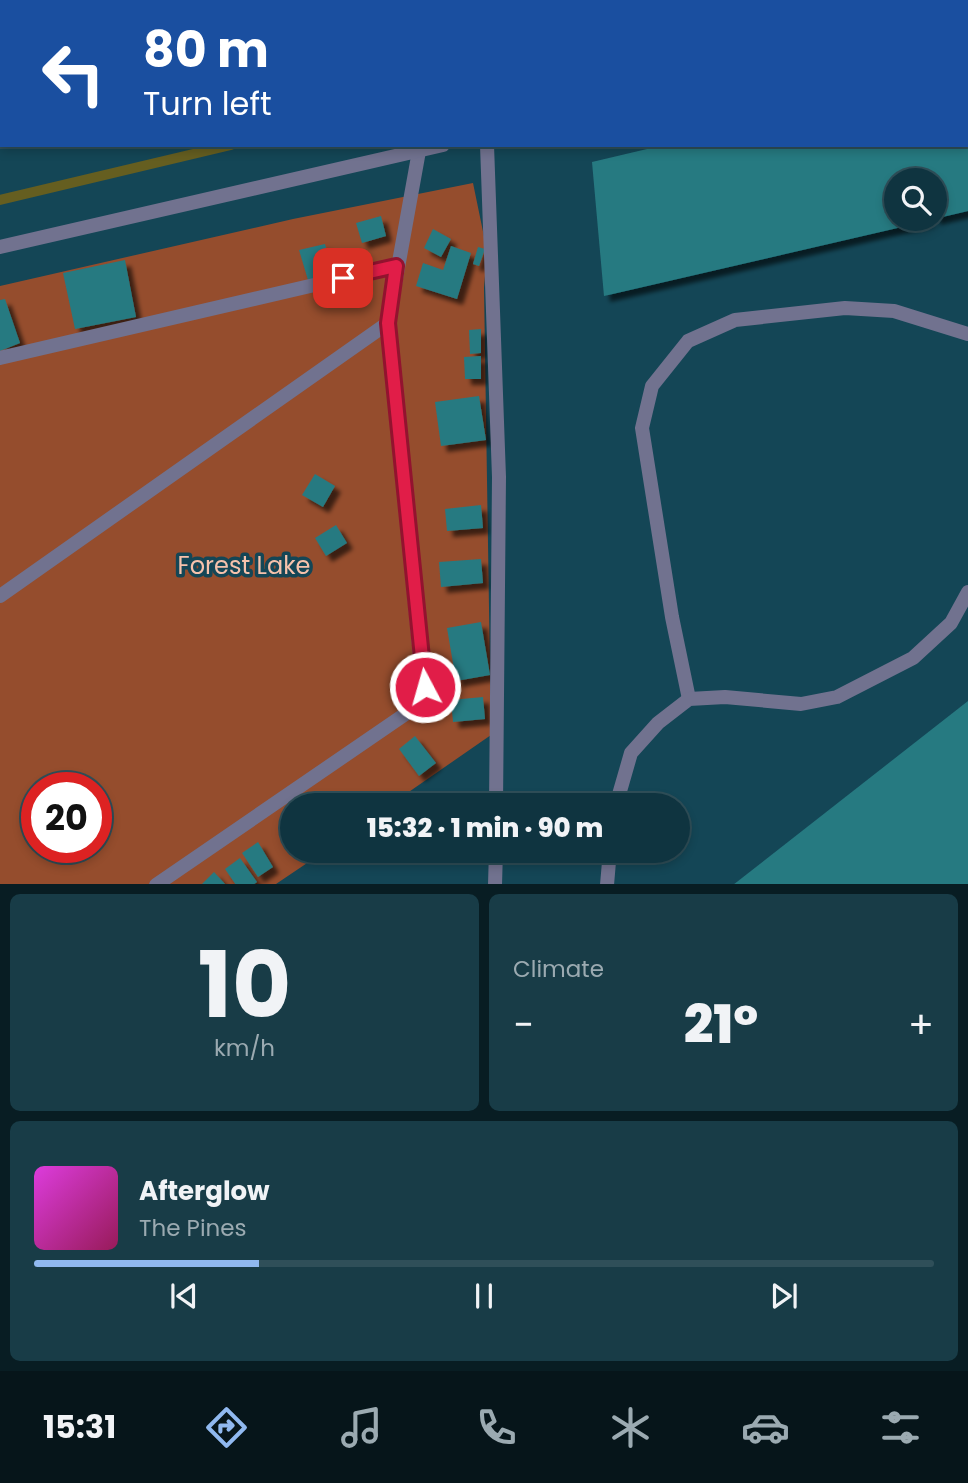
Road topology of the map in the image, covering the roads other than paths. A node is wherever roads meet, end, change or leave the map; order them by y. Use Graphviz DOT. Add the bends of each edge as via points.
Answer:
graph roads {
  1 [pos="433,147"];
  2 [pos="487,147"];
  3 [pos="419,150"];
  4 [pos="0,247"];
  5 [pos="396,266"];
  6 [pos="388,323"];
  7 [pos="968,334"];
  8 [pos="0,358"];
  9 [pos="968,592"];
  10 [pos="0,596"];
  11 [pos="690,699"];
  12 [pos="496,793"];
  13 [pos="619,793"];
  14 [pos="496,863"];
  15 [pos="609,863"];
  16 [pos="156,884"];
  17 [pos="495,884"];
  18 [pos="607,884"];
  1 -- 3 [label="street"];
  2 -- 12 [label="street" via="499,477"];
  3 -- 4 [label="street"];
  3 -- 5 [label="street"];
  5 -- 6 [label="street"];
  5 -- 8 [label="street"];
  6 -- 10 [label="street"];
  6 -- 16 [label="street" via="424,697"];
  7 -- 11 [label="street" via="894,311 845,308 735,320 688,341 652,386 642,428"];
  9 -- 11 [label="street" via="951,623 913,658 837,697 801,704 725,697"];
  11 -- 13 [label="street" via="658,723 631,753"];
  14 -- 17 [label="street"];
  15 -- 18 [label="street"];
}
